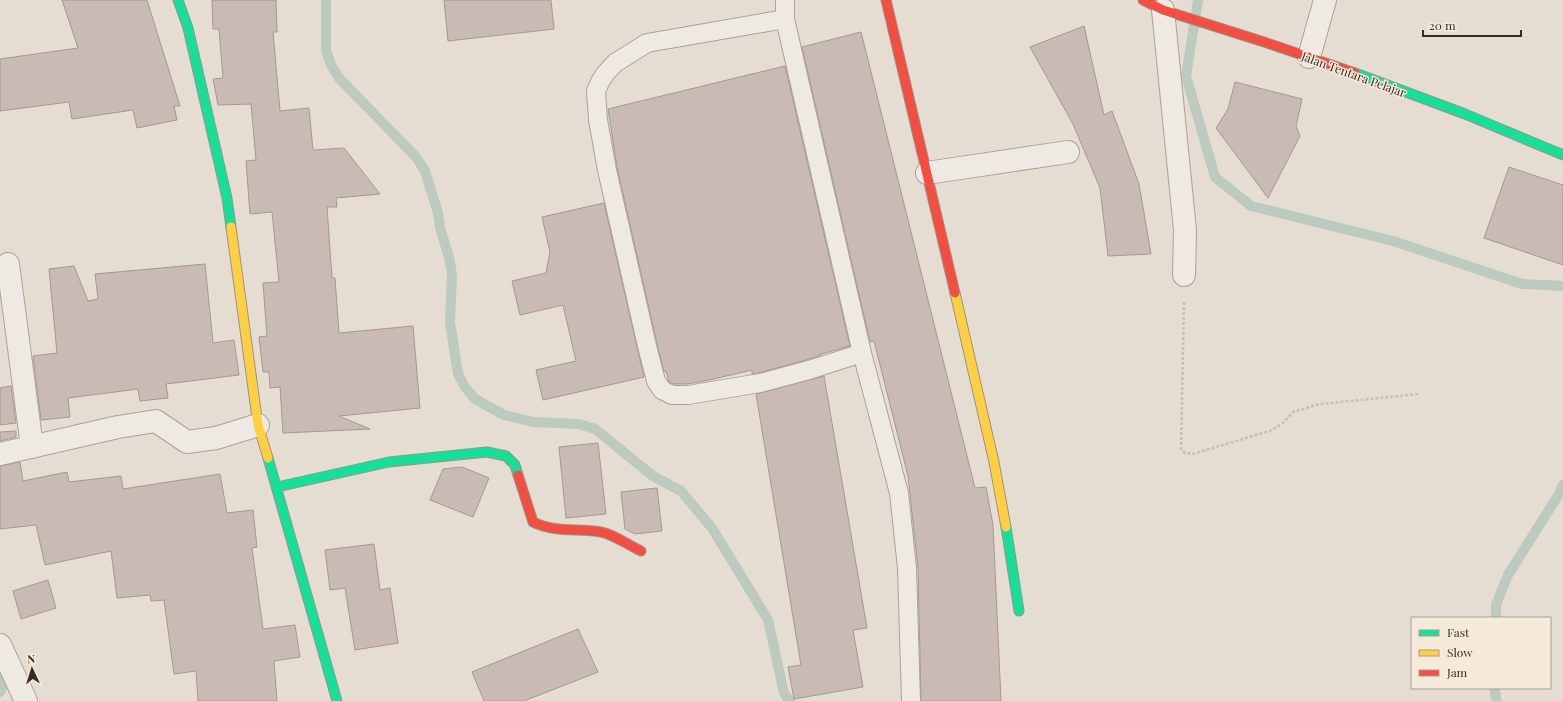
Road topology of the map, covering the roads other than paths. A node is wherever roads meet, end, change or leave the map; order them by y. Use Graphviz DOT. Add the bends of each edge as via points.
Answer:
graph roads {
  1 [pos="178,0"];
  2 [pos="785,0"];
  3 [pos="886,0"];
  4 [pos="1143,0"];
  5 [pos="1325,0"];
  6 [pos="1163,10"];
  7 [pos="785,19"];
  8 [pos="1309,57"];
  9 [pos="1068,152"];
  10 [pos="1563,155"];
  11 [pos="928,173"];
  12 [pos="8,264"];
  13 [pos="1184,275"];
  14 [pos="862,353"];
  15 [pos="258,425"];
  16 [pos="32,447"];
  17 [pos="0,454"];
  18 [pos="277,487"];
  19 [pos="641,551"];
  20 [pos="1019,611"];
  21 [pos="0,645"];
  22 [pos="26,701"];
  23 [pos="338,701"];
  24 [pos="910,701"];
  1 -- 15 [label="street" via="188,28 227,198"];
  2 -- 7 [label="lane"];
  3 -- 11 [label="street"];
  4 -- 6 [label="street, Jalan Tentara Pelajar"];
  5 -- 8 [label="street"];
  6 -- 8 [label="street, Jalan Tentara Pelajar"];
  6 -- 13 [label="street" via="1185,230"];
  7 -- 14 [label="lane"];
  7 -- 14 [label="lane" via="647,43 615,63 605,74 596,91 598,120 607,170 646,346 656,381 662,390 672,395 688,395 760,383"];
  8 -- 10 [label="street, Jalan Tentara Pelajar" via="1496,126"];
  9 -- 11 [label="street"];
  11 -- 20 [label="street" via="994,462"];
  12 -- 16 [label="street"];
  14 -- 24 [label="lane" via="899,493 907,568"];
  15 -- 16 [label="street" via="216,438 187,442 156,421"];
  15 -- 18 [label="street"];
  16 -- 17 [label="street"];
  18 -- 19 [label="street" via="389,462 487,452 506,456 516,465 532,522 548,528 601,532"];
  18 -- 23 [label="street"];
  21 -- 22 [label="street"];
}
